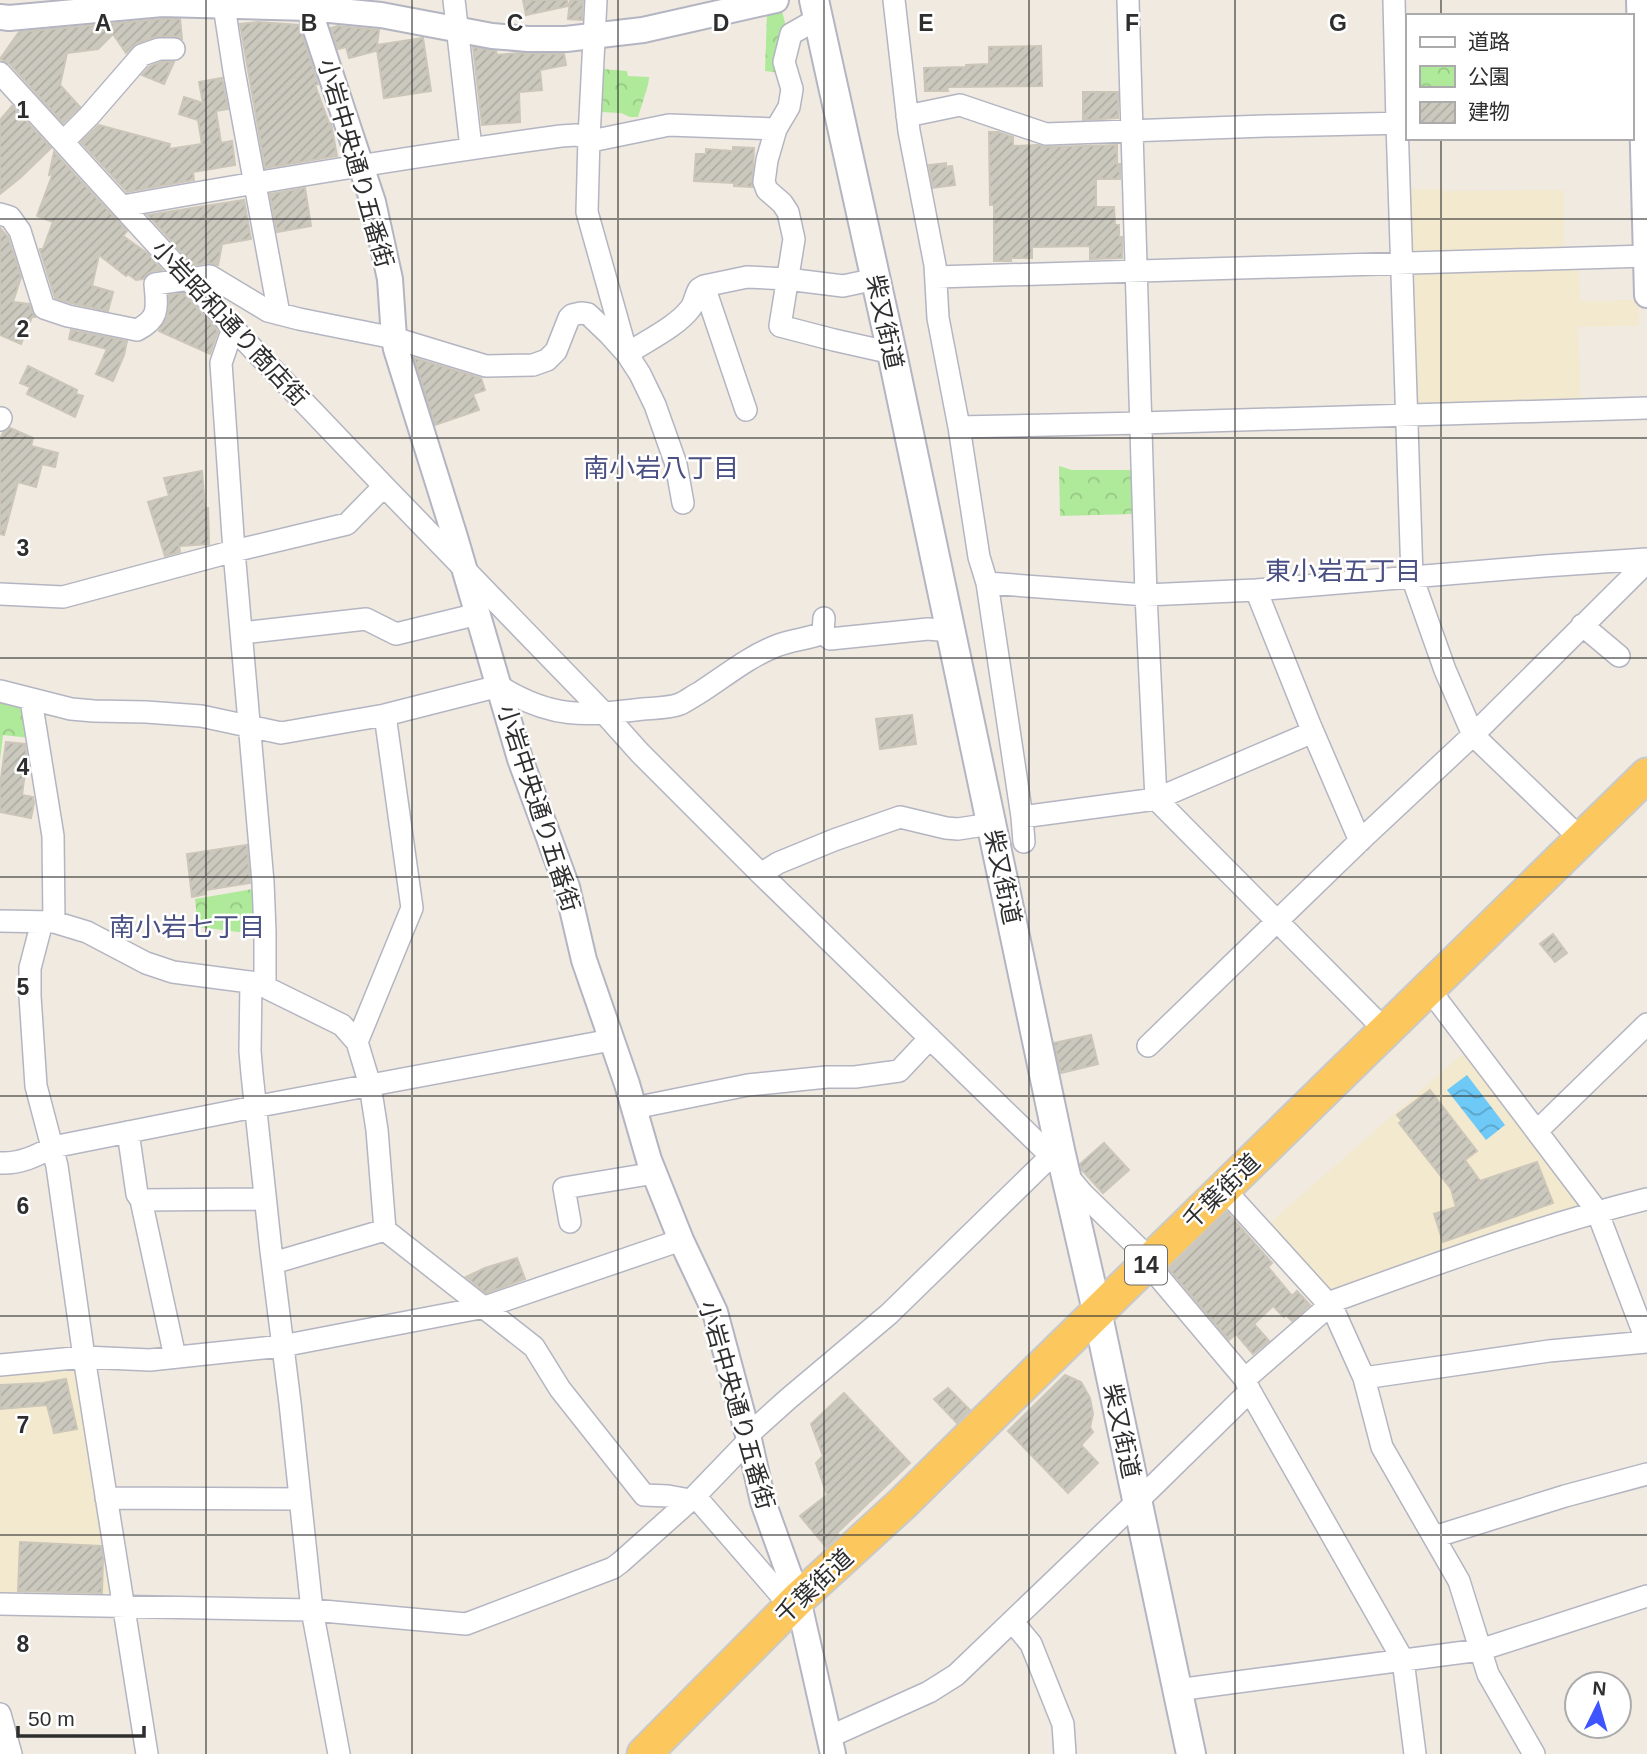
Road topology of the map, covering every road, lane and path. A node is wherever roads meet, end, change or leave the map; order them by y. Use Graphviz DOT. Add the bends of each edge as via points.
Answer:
graph roads {
  1 [pos="454,0"];
  2 [pos="596,0"];
  3 [pos="776,0"];
  4 [pos="894,0"];
  5 [pos="1128,0"];
  6 [pos="1395,0"];
  7 [pos="1639,0"];
  8 [pos="308,4"];
  9 [pos="225,6"];
  10 [pos="817,9"];
  11 [pos="3,19"];
  12 [pos="458,30"];
  13 [pos="594,36"];
  14 [pos="174,49"];
  15 [pos="0,73"];
  16 [pos="907,116"];
  17 [pos="1640,116"];
  18 [pos="1402,123"];
  19 [pos="776,130"];
  20 [pos="1132,131"];
  21 [pos="589,138"];
  22 [pos="63,142"];
  23 [pos="471,148"];
  24 [pos="361,165"];
  25 [pos="254,182"];
  26 [pos="123,206"];
  27 [pos="0,214"];
  28 [pos="1646,256"];
  29 [pos="1402,263"];
  30 [pos="1136,271"];
  31 [pos="936,277"];
  32 [pos="187,279"];
  33 [pos="787,279"];
  34 [pos="876,279"];
  35 [pos="704,286"];
  36 [pos="1647,295"];
  37 [pos="279,314"];
  38 [pos="233,328"];
  39 [pos="394,338"];
  40 [pos="892,353"];
  41 [pos="626,354"];
  42 [pos="1647,408"];
  43 [pos="746,410"];
  44 [pos="1407,414"];
  45 [pos="1141,423"];
  46 [pos="959,427"];
  47 [pos="384,486"];
  48 [pos="683,503"];
  49 [pos="234,551"];
  50 [pos="1645,563"];
  51 [pos="464,569"];
  52 [pos="1412,577"];
  53 [pos="987,583"];
  54 [pos="1256,590"];
  55 [pos="0,594"];
  56 [pos="1146,594"];
  57 [pos="478,614"];
  58 [pos="1582,625"];
  59 [pos="951,631"];
  60 [pos="242,633"];
  61 [pos="1619,656"];
  62 [pos="499,686"];
  63 [pos="0,691"];
  64 [pos="31,699"];
  65 [pos="605,714"];
  66 [pos="385,715"];
  67 [pos="250,726"];
  68 [pos="1313,732"];
  69 [pos="1473,735"];
  70 [pos="1647,775"];
  71 [pos="1156,799"];
  72 [pos="1022,817"];
  73 [pos="991,824"];
  74 [pos="1581,839"];
  75 [pos="1360,841"];
  76 [pos="1024,842"];
  77 [pos="761,874"];
  78 [pos="0,921"];
  79 [pos="48,922"];
  80 [pos="1276,923"];
  81 [pos="258,983"];
  82 [pos="1429,989"];
  83 [pos="1647,1024"];
  84 [pos="1386,1031"];
  85 [pos="930,1038"];
  86 [pos="611,1040"];
  87 [pos="357,1042"];
  88 [pos="1148,1046"];
  89 [pos="370,1085"];
  90 [pos="254,1107"];
  91 [pos="634,1108"];
  92 [pos="1537,1131"];
  93 [pos="128,1132"];
  94 [pos="53,1147"];
  95 [pos="0,1163"];
  96 [pos="1059,1165"];
  97 [pos="654,1173"];
  98 [pos="1223,1188"];
  99 [pos="265,1199"];
  100 [pos="1647,1199"];
  101 [pos="141,1200"];
  102 [pos="1597,1211"];
  103 [pos="570,1223"];
  104 [pos="385,1230"];
  105 [pos="681,1240"];
  106 [pos="1149,1262"];
  107 [pos="273,1263"];
  108 [pos="1329,1304"];
  109 [pos="485,1307"];
  110 [pos="1097,1311"];
  111 [pos="1647,1342"];
  112 [pos="282,1346"];
  113 [pos="84,1357"];
  114 [pos="175,1357"];
  115 [pos="0,1364"];
  116 [pos="1364,1378"];
  117 [pos="1247,1385"];
  118 [pos="748,1438"];
  119 [pos="1647,1474"];
  120 [pos="106,1498"];
  121 [pos="692,1498"];
  122 [pos="300,1499"];
  123 [pos="1137,1502"];
  124 [pos="1433,1537"];
  125 [pos="1647,1596"];
  126 [pos="798,1599"];
  127 [pos="0,1604"];
  128 [pos="123,1605"];
  129 [pos="312,1610"];
  130 [pos="1012,1621"];
  131 [pos="1480,1650"];
  132 [pos="1403,1660"];
  133 [pos="1177,1690"];
  134 [pos="0,1714"];
  135 [pos="831,1745"];
  136 [pos="8,1753"];
  137 [pos="147,1754"];
  138 [pos="339,1754"];
  139 [pos="645,1754"];
  140 [pos="1065,1754"];
  141 [pos="1191,1754"];
  142 [pos="1415,1754"];
  143 [pos="1534,1754"];
  1 -- 12 [label="street"];
  2 -- 13 [label="street"];
  3 -- 13 [label="street" via="643,30"];
  4 -- 16 [label="street"];
  5 -- 20 [label="street"];
  6 -- 18 [label="street"];
  7 -- 17 [label="street"];
  8 -- 9 [label="street"];
  8 -- 12 [label="street"];
  8 -- 24 [label="street, 小岩中央通り五番街"];
  9 -- 11 [label="street" via="162,4"];
  9 -- 25 [label="street"];
  10 -- 19 [label="street" via="791,34 784,62 792,89 789,107"];
  10 -- 34 [label="main road, 柴又街道"];
  12 -- 13 [label="street" via="528,39"];
  12 -- 23 [label="street"];
  13 -- 21 [label="street"];
  14 -- 22 [label="street" via="142,55"];
  15 -- 22 [label="street, 小岩昭和通り商店街"];
  16 -- 20 [label="street" via="960,105 1046,134"];
  16 -- 31 [label="street"];
  17 -- 28 [label="street"];
  18 -- 20 [label="street"];
  18 -- 29 [label="street"];
  19 -- 21 [label="street" via="669,125"];
  19 -- 33 [label="street" via="764,182 788,212 794,239"];
  20 -- 30 [label="street"];
  21 -- 23 [label="street" via="561,136"];
  21 -- 41 [label="street" via="587,212"];
  22 -- 26 [label="street, 小岩昭和通り商店街"];
  23 -- 24 [label="street"];
  24 -- 25 [label="street"];
  24 -- 39 [label="street, 小岩中央通り五番街" via="390,279"];
  25 -- 26 [label="street"];
  25 -- 37 [label="street"];
  26 -- 32 [label="street, 小岩昭和通り商店街"];
  27 -- 32 [label="street" via="10,217 20,231 44,308 136,330 149,323 157,308 155,284"];
  28 -- 29 [label="street"];
  28 -- 36 [label="street"];
  29 -- 30 [label="street"];
  29 -- 44 [label="street"];
  30 -- 31 [label="street"];
  30 -- 45 [label="street"];
  31 -- 46 [label="street" via="938,318"];
  32 -- 37 [label="street" via="210,276"];
  32 -- 38 [label="street, 小岩昭和通り商店街"];
  33 -- 34 [label="street" via="843,286"];
  33 -- 35 [label="street" via="747,277"];
  33 -- 40 [label="street" via="780,326"];
  34 -- 40 [label="main road, 柴又街道"];
  35 -- 41 [label="street" via="689,311"];
  35 -- 43 [label="street"];
  37 -- 39 [label="street"];
  38 -- 47 [label="street, 小岩昭和通り商店街"];
  38 -- 49 [label="street" via="221,363"];
  39 -- 41 [label="street" via="486,366 533,365 556,351 569,318 581,313 588,314"];
  39 -- 51 [label="street, 小岩中央通り五番街"];
  40 -- 59 [label="main road, 柴又街道"];
  41 -- 48 [label="street" via="655,405 676,464"];
  42 -- 44 [label="street"];
  44 -- 45 [label="street"];
  44 -- 52 [label="street"];
  45 -- 46 [label="street"];
  45 -- 56 [label="street"];
  46 -- 53 [label="street"];
  47 -- 49 [label="street" via="347,524"];
  47 -- 51 [label="street, 小岩昭和通り商店街"];
  49 -- 55 [label="street" via="63,597"];
  49 -- 60 [label="street"];
  50 -- 52 [label="street"];
  50 -- 58 [label="street"];
  51 -- 57 [label="street, 小岩中央通り五番街"];
  51 -- 65 [label="street, 小岩昭和通り商店街"];
  52 -- 54 [label="street"];
  52 -- 69 [label="street"];
  53 -- 56 [label="street"];
  53 -- 72 [label="street"];
  54 -- 56 [label="street"];
  54 -- 68 [label="street"];
  56 -- 71 [label="street"];
  57 -- 60 [label="street" via="396,634 366,619"];
  57 -- 62 [label="street, 小岩中央通り五番街"];
  58 -- 61 [label="street"];
  58 -- 69 [label="street"];
  59 -- 65 [label="street" via="928,629 830,639 823,626 811,638 776,646 740,665 679,705"];
  59 -- 73 [label="main road, 柴又街道"];
  60 -- 67 [label="street"];
  62 -- 65 [label="street" via="519,699 556,711"];
  62 -- 66 [label="street"];
  62 -- 86 [label="street, 小岩中央通り五番街" via="520,759 567,887 584,960"];
  63 -- 64 [label="street"];
  64 -- 67 [label="street" via="71,709 201,716"];
  64 -- 79 [label="street" via="53,836"];
  65 -- 77 [label="street, 小岩昭和通り商店街"];
  66 -- 67 [label="street" via="281,733"];
  66 -- 87 [label="street" via="412,908"];
  67 -- 81 [label="street" via="265,932"];
  68 -- 71 [label="street"];
  68 -- 75 [label="street"];
  69 -- 74 [label="street"];
  69 -- 75 [label="street"];
  70 -- 74 [label="highway, 千葉街道 / 14"];
  71 -- 72 [label="street"];
  71 -- 80 [label="street"];
  72 -- 76 [label="street"];
  73 -- 77 [label="street" via="958,829 900,817 834,840"];
  73 -- 96 [label="main road, 柴又街道"];
  74 -- 82 [label="highway, 千葉街道 / 14"];
  75 -- 80 [label="street"];
  77 -- 85 [label="street, 小岩昭和通り商店街"];
  78 -- 79 [label="street"];
  79 -- 81 [label="street" via="87,932 173,972"];
  79 -- 94 [label="street" via="30,968 30,996 36,1086"];
  80 -- 84 [label="street"];
  80 -- 88 [label="street"];
  81 -- 87 [label="street" via="342,1025"];
  81 -- 90 [label="street" via="250,1051"];
  82 -- 84 [label="highway, 千葉街道 / 14"];
  82 -- 92 [label="street"];
  83 -- 92 [label="street"];
  84 -- 98 [label="highway, 千葉街道 / 14"];
  85 -- 91 [label="street" via="899,1071 748,1085"];
  85 -- 96 [label="street, 小岩昭和通り商店街"];
  86 -- 89 [label="street"];
  86 -- 91 [label="street, 小岩中央通り五番街"];
  87 -- 89 [label="street"];
  89 -- 90 [label="street"];
  89 -- 104 [label="street"];
  90 -- 93 [label="street"];
  90 -- 99 [label="street"];
  91 -- 97 [label="street, 小岩中央通り五番街"];
  92 -- 102 [label="street"];
  93 -- 94 [label="street"];
  93 -- 101 [label="street"];
  94 -- 95 [label="street" via="32,1158"];
  94 -- 113 [label="street"];
  96 -- 106 [label="street, 小岩昭和通り商店街"];
  96 -- 110 [label="main road, 柴又街道"];
  96 -- 118 [label="street" via="788,1398"];
  97 -- 103 [label="street" via="564,1188"];
  97 -- 105 [label="street, 小岩中央通り五番街"];
  98 -- 106 [label="highway, 千葉街道 / 14"];
  98 -- 108 [label="street"];
  99 -- 101 [label="street"];
  99 -- 107 [label="street"];
  100 -- 102 [label="street"];
  101 -- 114 [label="street"];
  102 -- 108 [label="street"];
  102 -- 111 [label="street"];
  104 -- 107 [label="street"];
  104 -- 109 [label="street"];
  105 -- 109 [label="street"];
  105 -- 118 [label="street, 小岩中央通り五番街" via="715,1312"];
  106 -- 110 [label="highway, 千葉街道 / 14"];
  106 -- 117 [label="street, 小岩昭和通り商店街"];
  107 -- 112 [label="street"];
  108 -- 116 [label="street"];
  108 -- 117 [label="street"];
  109 -- 112 [label="street"];
  109 -- 121 [label="street" via="534,1347 560,1389 644,1495"];
  110 -- 123 [label="main road, 柴又街道"];
  110 -- 126 [label="highway, 千葉街道 / 14"];
  111 -- 116 [label="street"];
  112 -- 114 [label="street"];
  112 -- 122 [label="street"];
  113 -- 114 [label="street"];
  113 -- 115 [label="street"];
  113 -- 120 [label="street"];
  116 -- 124 [label="street" via="1382,1447"];
  117 -- 123 [label="street"];
  117 -- 132 [label="street, 小岩昭和通り商店街"];
  118 -- 121 [label="street"];
  118 -- 126 [label="street, 小岩中央通り五番街" via="764,1502"];
  119 -- 124 [label="street"];
  120 -- 122 [label="street"];
  120 -- 128 [label="street"];
  121 -- 126 [label="street" via="780,1594"];
  121 -- 129 [label="street" via="613,1567 466,1623"];
  122 -- 129 [label="street"];
  123 -- 130 [label="street"];
  123 -- 133 [label="main road, 柴又街道"];
  124 -- 131 [label="street" via="1460,1581"];
  125 -- 131 [label="street"];
  126 -- 135 [label="street, 小岩中央通り五番街"];
  126 -- 139 [label="highway, 千葉街道 / 14"];
  127 -- 128 [label="street"];
  128 -- 129 [label="street"];
  128 -- 137 [label="street"];
  129 -- 138 [label="street"];
  130 -- 135 [label="street" via="956,1675"];
  130 -- 140 [label="street" via="1031,1644 1063,1724"];
  131 -- 132 [label="street"];
  131 -- 143 [label="street" via="1488,1674"];
  132 -- 133 [label="street"];
  132 -- 142 [label="street"];
  133 -- 141 [label="main road, 柴又街道"];
  134 -- 136 [label="street"];
}
